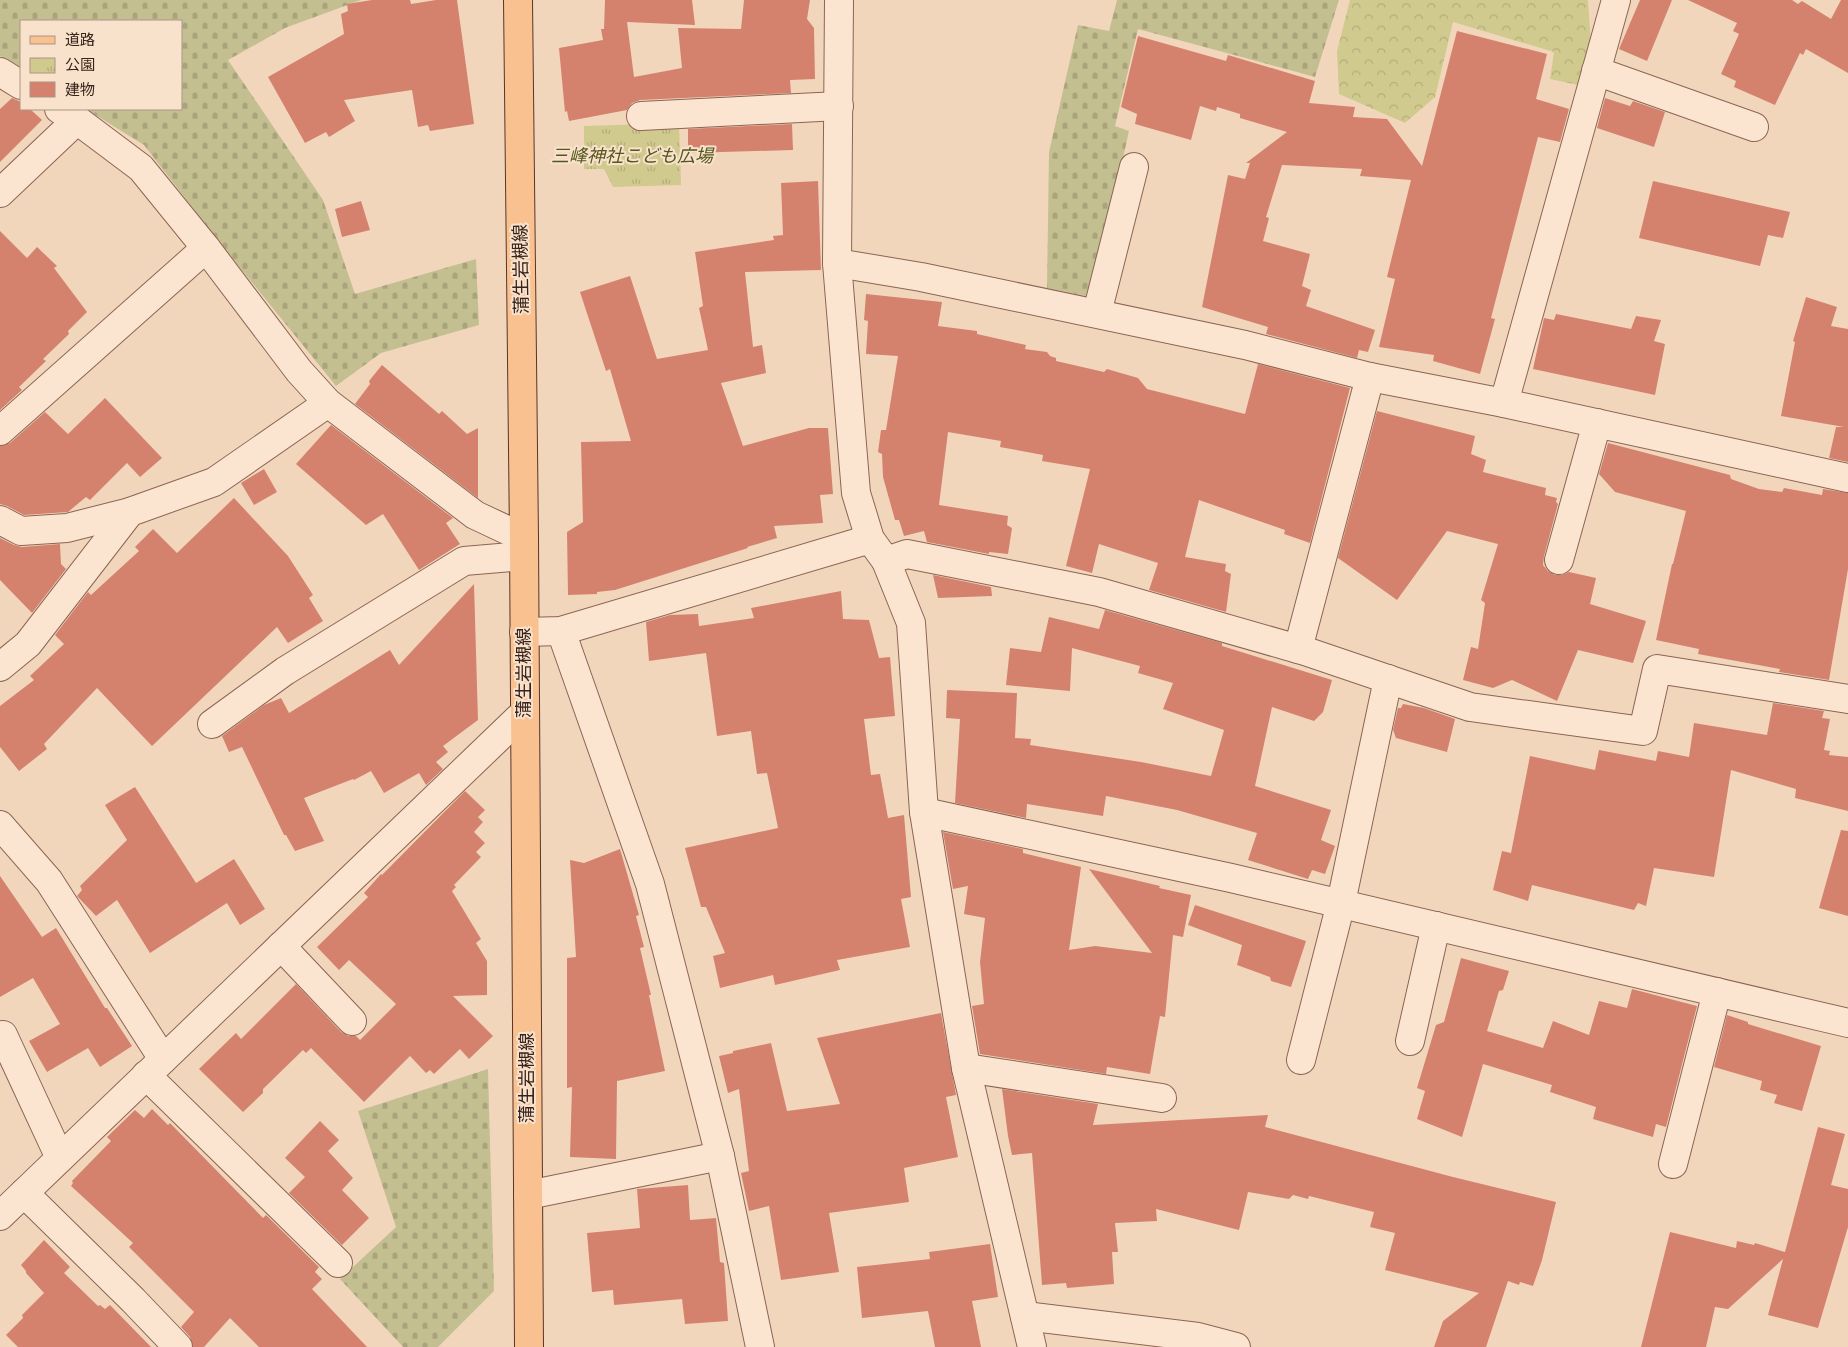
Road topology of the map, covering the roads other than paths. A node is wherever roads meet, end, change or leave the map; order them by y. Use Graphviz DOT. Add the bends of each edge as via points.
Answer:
graph roads {
  1 [pos="518,0"];
  2 [pos="839,0"];
  3 [pos="1616,0"];
  4 [pos="1596,71"];
  5 [pos="0,72"];
  6 [pos="20,84"];
  7 [pos="838,106"];
  8 [pos="68,114"];
  9 [pos="641,116"];
  10 [pos="1754,128"];
  11 [pos="1134,167"];
  12 [pos="0,193"];
  13 [pos="206,248"];
  14 [pos="837,263"];
  15 [pos="1097,313"];
  16 [pos="1370,377"];
  17 [pos="328,403"];
  18 [pos="1504,403"];
  19 [pos="1597,423"];
  20 [pos="0,431"];
  21 [pos="1848,478"];
  22 [pos="130,512"];
  23 [pos="0,520"];
  24 [pos="870,539"];
  25 [pos="524,547"];
  26 [pos="1559,560"];
  27 [pos="886,561"];
  28 [pos="561,631"];
  29 [pos="524,632"];
  30 [pos="1298,649"];
  31 [pos="0,667"];
  32 [pos="1388,679"];
  33 [pos="1848,700"];
  34 [pos="525,712"];
  35 [pos="212,724"];
  36 [pos="924,812"];
  37 [pos="0,825"];
  38 [pos="1341,903"];
  39 [pos="1436,926"];
  40 [pos="281,946"];
  41 [pos="1717,992"];
  42 [pos="352,1021"];
  43 [pos="1848,1023"];
  44 [pos="3,1035"];
  45 [pos="1410,1041"];
  46 [pos="1301,1060"];
  47 [pos="154,1067"];
  48 [pos="966,1068"];
  49 [pos="1162,1098"];
  50 [pos="720,1156"];
  51 [pos="60,1158"];
  52 [pos="1673,1164"];
  53 [pos="24,1193"];
  54 [pos="528,1195"];
  55 [pos="0,1216"];
  56 [pos="338,1263"];
  57 [pos="1025,1316"];
  58 [pos="1199,1342"];
  59 [pos="178,1347"];
  60 [pos="528,1347"];
  61 [pos="760,1347"];
  62 [pos="1032,1347"];
  63 [pos="1236,1347"];
  1 -- 25 [label="main road, 蒲生岩槻線"];
  2 -- 7 [label="street"];
  3 -- 4 [label="street"];
  4 -- 10 [label="street"];
  4 -- 18 [label="street"];
  5 -- 6 [label="street"];
  7 -- 9 [label="street"];
  7 -- 14 [label="street"];
  8 -- 12 [label="street"];
  8 -- 13 [label="street" via="141,168"];
  11 -- 15 [label="street"];
  13 -- 17 [label="street"];
  13 -- 20 [label="street"];
  14 -- 15 [label="street"];
  14 -- 24 [label="street" via="856,493"];
  15 -- 16 [label="street" via="1245,344"];
  16 -- 18 [label="street"];
  16 -- 30 [label="street"];
  17 -- 22 [label="street" via="214,482"];
  17 -- 25 [label="street" via="475,515"];
  18 -- 19 [label="street"];
  19 -- 21 [label="street"];
  19 -- 26 [label="street"];
  22 -- 23 [label="street" via="67,528 21,531"];
  22 -- 31 [label="street" via="28,644"];
  24 -- 27 [label="street"];
  24 -- 28 [label="street"];
  25 -- 29 [label="main road, 蒲生岩槻線"];
  25 -- 35 [label="street" via="464,561 285,672"];
  27 -- 30 [label="street" via="908,554 1099,592"];
  27 -- 36 [label="street" via="911,623"];
  28 -- 29 [label="street"];
  28 -- 50 [label="street" via="650,884"];
  29 -- 34 [label="main road, 蒲生岩槻線"];
  30 -- 32 [label="street"];
  32 -- 33 [label="street" via="1470,707 1643,731 1657,669"];
  32 -- 38 [label="street"];
  34 -- 40 [label="street"];
  34 -- 54 [label="main road, 蒲生岩槻線"];
  36 -- 38 [label="street"];
  36 -- 48 [label="street"];
  37 -- 47 [label="street" via="49,881"];
  38 -- 39 [label="street"];
  38 -- 46 [label="street"];
  39 -- 41 [label="street"];
  39 -- 45 [label="street"];
  40 -- 42 [label="street"];
  40 -- 47 [label="street"];
  41 -- 43 [label="street"];
  41 -- 52 [label="street"];
  44 -- 51 [label="street"];
  47 -- 51 [label="street"];
  47 -- 56 [label="street"];
  48 -- 49 [label="street"];
  48 -- 57 [label="street"];
  50 -- 54 [label="street"];
  50 -- 61 [label="street"];
  51 -- 53 [label="street"];
  53 -- 55 [label="street"];
  53 -- 59 [label="street"];
  54 -- 60 [label="main road, 蒲生岩槻線"];
  57 -- 58 [label="street"];
  57 -- 62 [label="street"];
  58 -- 63 [label="street"];
}
